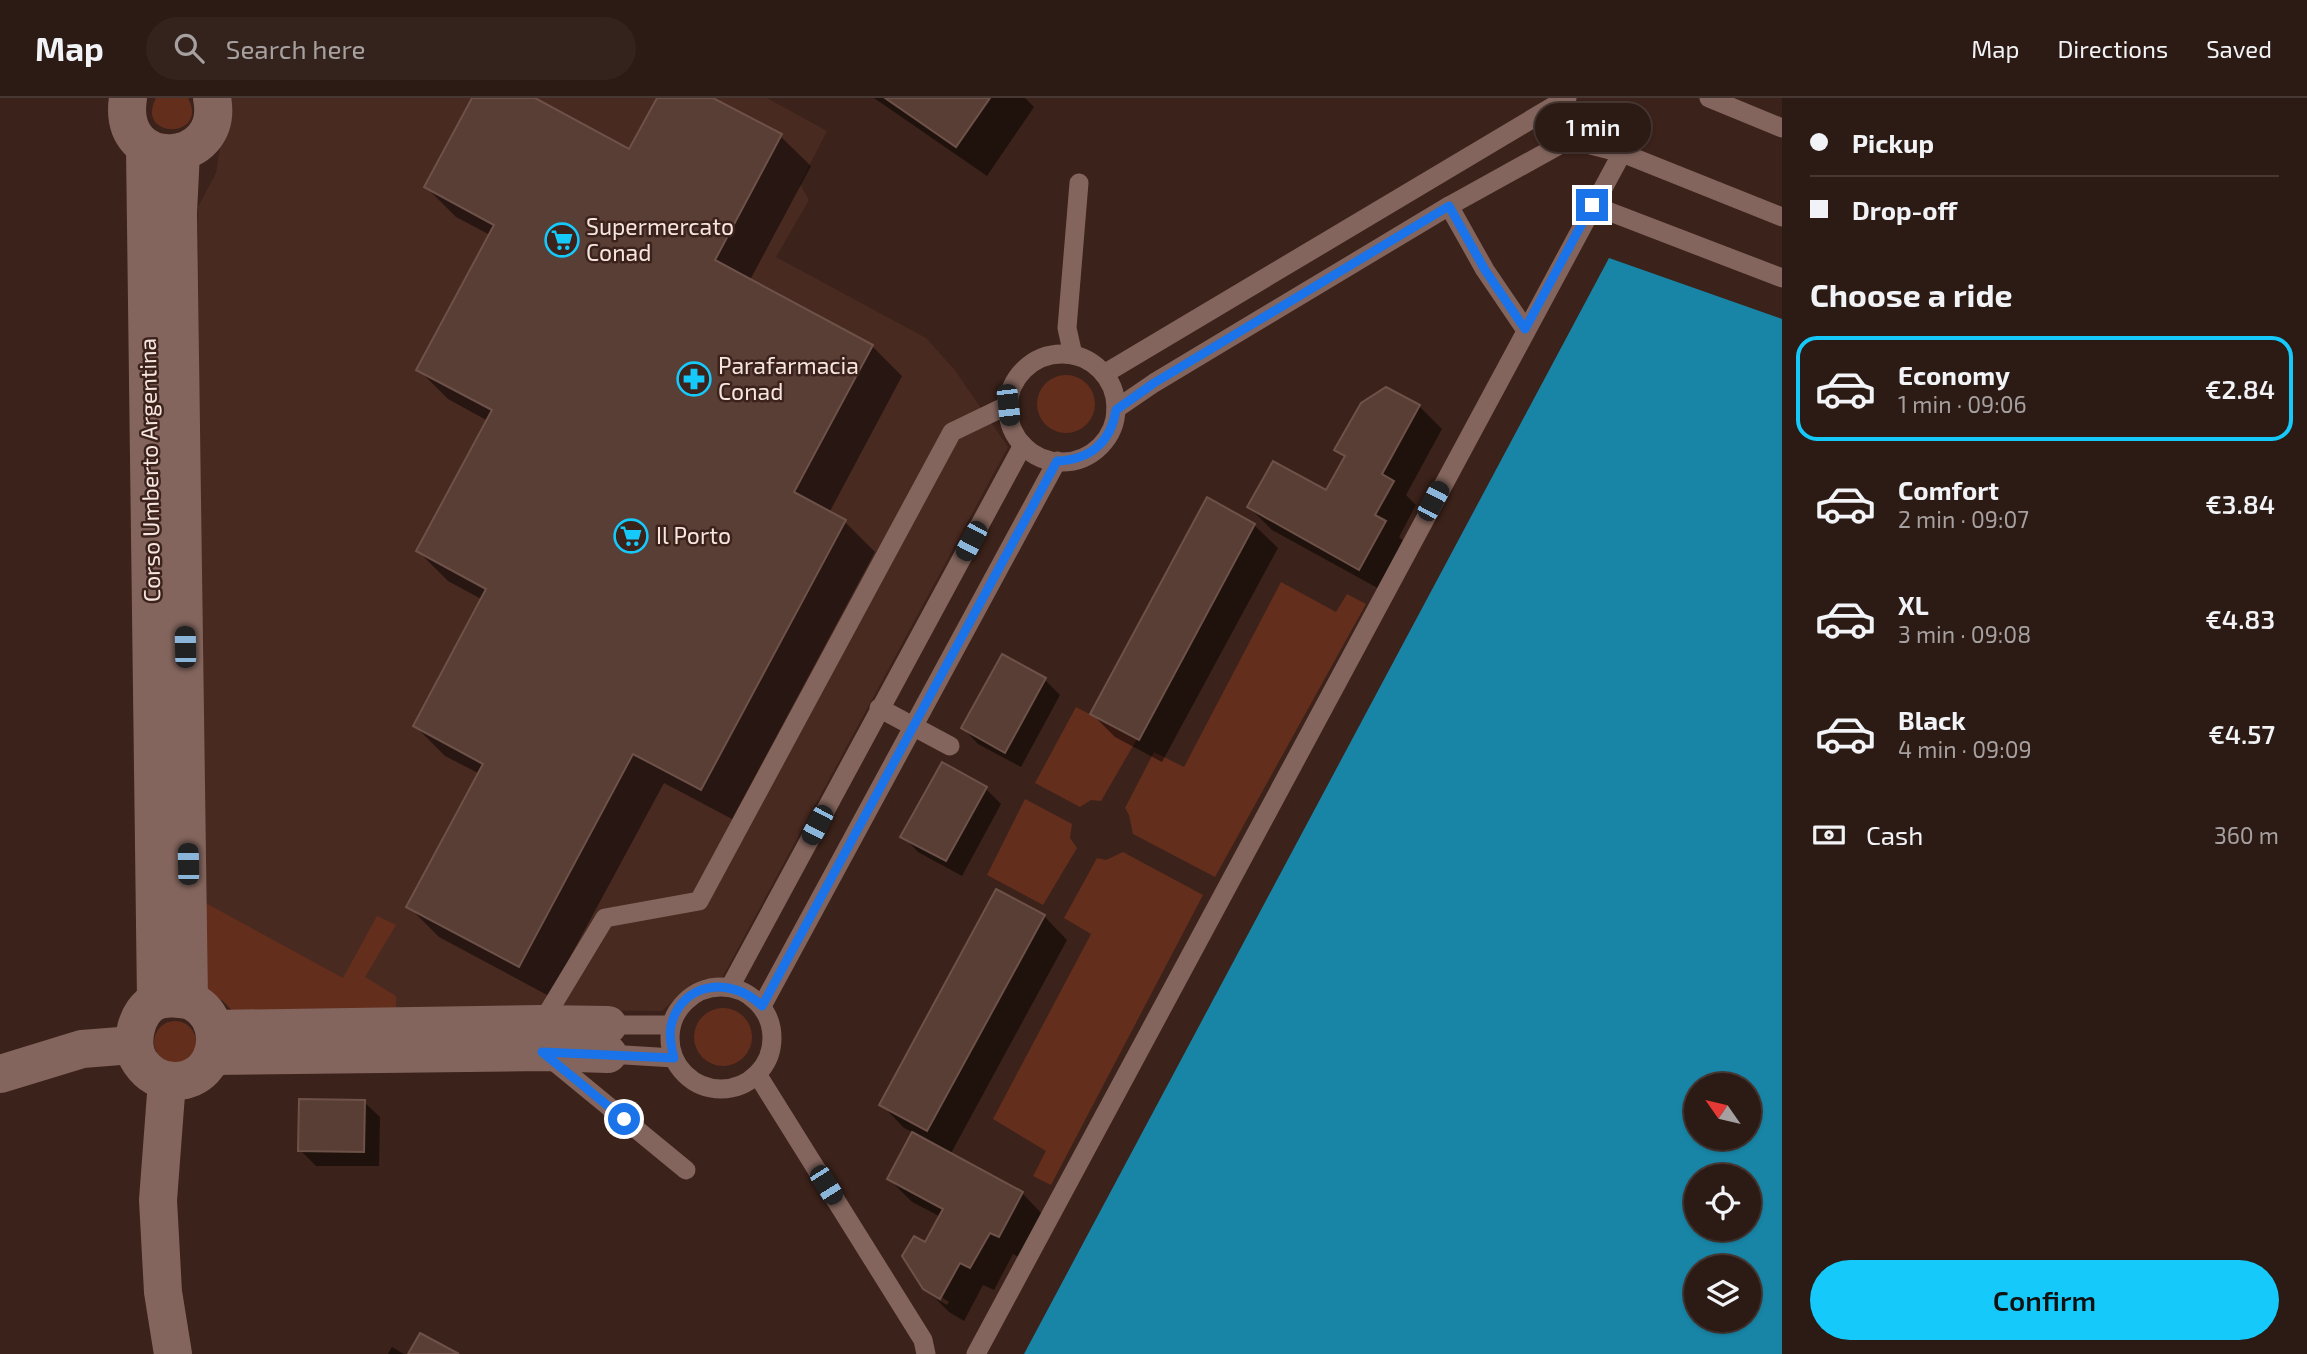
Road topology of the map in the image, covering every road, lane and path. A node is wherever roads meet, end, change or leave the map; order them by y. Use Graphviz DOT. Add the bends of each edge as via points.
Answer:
graph roads {
  1 [pos="128,98"];
  2 [pos="212,98"];
  3 [pos="1567,98"];
  4 [pos="1709,98"];
  5 [pos="1782,128"];
  6 [pos="163,150"];
  7 [pos="1622,153"];
  8 [pos="1079,183"];
  9 [pos="1592,205"];
  10 [pos="1449,206"];
  11 [pos="1782,217"];
  12 [pos="1782,278"];
  13 [pos="1525,329"];
  14 [pos="1073,355"];
  15 [pos="1104,374"];
  16 [pos="1008,405"];
  17 [pos="1116,410"];
  18 [pos="1023,445"];
  19 [pos="1057,461"];
  20 [pos="879,708"];
  21 [pos="914,726"];
  22 [pos="950,746"];
  23 [pos="730,987"];
  24 [pos="173,1000"];
  25 [pos="762,1006"];
  26 [pos="671,1025"];
  27 [pos="542,1038"];
  28 [pos="608,1040"];
  29 [pos="213,1042"];
  30 [pos="134,1045"];
  31 [pos="674,1058"];
  32 [pos="0,1074"];
  33 [pos="757,1074"];
  34 [pos="167,1081"];
  35 [pos="686,1170"];
  36 [pos="173,1354"];
  37 [pos="926,1354"];
  38 [pos="976,1354"];
  1 -- 6 [label="street" via="130,128"];
  2 -- 6 [label="street" via="213,119 201,141"];
  3 -- 15 [label="lane"];
  4 -- 5 [label="lane"];
  6 -- 24 [label="street, Corso Umberto Argentina" via="178,213"];
  7 -- 9 [label="lane"];
  7 -- 10 [label="lane" via="1579,142 1563,143"];
  7 -- 11 [label="lane"];
  8 -- 14 [label="lane" via="1068,328"];
  9 -- 12 [label="lane"];
  9 -- 13 [label="lane"];
  10 -- 13 [label="lane"];
  10 -- 17 [label="lane"];
  13 -- 38 [label="lane"];
  14 -- 15 [label="lane"];
  14 -- 16 [label="lane" via="1037,360 1022,371"];
  15 -- 17 [label="lane"];
  16 -- 18 [label="lane" via="1015,434"];
  16 -- 27 [label="lane" via="952,432 699,901 605,918"];
  17 -- 19 [label="lane" via="1114,424 1097,448 1078,458"];
  18 -- 19 [label="lane"];
  18 -- 20 [label="lane"];
  19 -- 21 [label="lane"];
  20 -- 21 [label="lane"];
  20 -- 23 [label="lane"];
  21 -- 22 [label="lane"];
  21 -- 25 [label="lane"];
  23 -- 25 [label="lane" via="742,990"];
  23 -- 26 [label="lane" via="715,986 694,995 677,1011"];
  24 -- 29 [label="street" via="208,1017"];
  24 -- 30 [label="street" via="141,1018"];
  25 -- 33 [label="lane" via="772,1041"];
  26 -- 28 [label="lane"];
  26 -- 31 [label="lane"];
  27 -- 28 [label="street"];
  27 -- 29 [label="street"];
  27 -- 35 [label="lane"];
  28 -- 31 [label="lane"];
  29 -- 34 [label="street" via="202,1071 186,1080"];
  30 -- 32 [label="street" via="82,1049"];
  30 -- 34 [label="street" via="145,1069"];
  31 -- 33 [label="lane" via="695,1082 711,1088 743,1084"];
  33 -- 37 [label="lane" via="923,1340"];
  34 -- 36 [label="street" via="158,1200 163,1292"];
}
